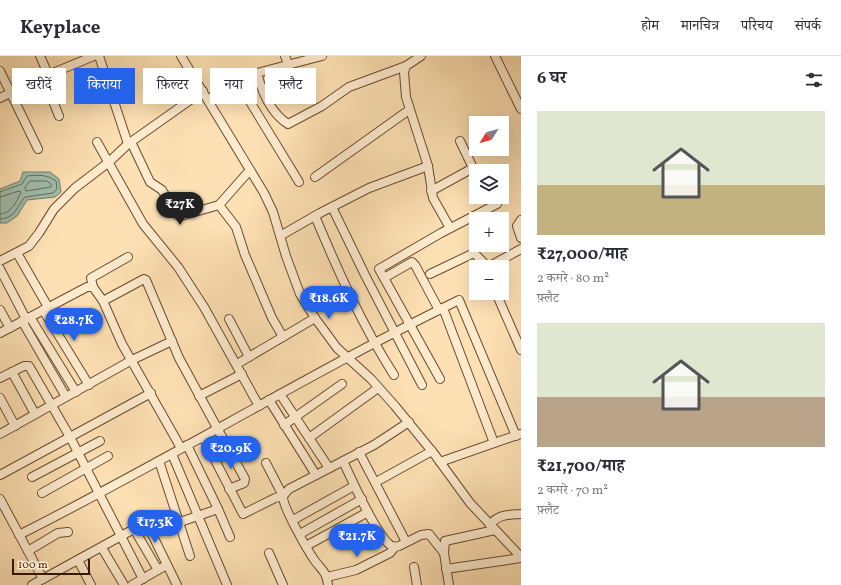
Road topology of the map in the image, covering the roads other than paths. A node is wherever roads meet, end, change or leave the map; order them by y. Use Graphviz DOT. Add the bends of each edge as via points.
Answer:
graph roads {
  1 [pos="40,56"];
  2 [pos="94,56"];
  3 [pos="100,56"];
  4 [pos="181,56"];
  5 [pos="322,56"];
  6 [pos="421,56"];
  7 [pos="495,56"];
  8 [pos="286,60"];
  9 [pos="406,66"];
  10 [pos="44,68"];
  11 [pos="65,68"];
  12 [pos="0,71"];
  13 [pos="257,73"];
  14 [pos="203,91"];
  15 [pos="11,93"];
  16 [pos="0,98"];
  17 [pos="208,99"];
  18 [pos="55,104"];
  19 [pos="251,104"];
  20 [pos="521,109"];
  21 [pos="409,110"];
  22 [pos="59,116"];
  23 [pos="460,141"];
  24 [pos="97,142"];
  25 [pos="128,144"];
  26 [pos="38,148"];
  27 [pos="109,162"];
  28 [pos="428,166"];
  29 [pos="250,170"];
  30 [pos="315,177"];
  31 [pos="299,182"];
  32 [pos="431,191"];
  33 [pos="496,204"];
  34 [pos="219,205"];
  35 [pos="332,207"];
  36 [pos="315,216"];
  37 [pos="521,220"];
  38 [pos="450,228"];
  39 [pos="280,236"];
  40 [pos="521,238"];
  41 [pos="521,249"];
  42 [pos="17,253"];
  43 [pos="128,257"];
  44 [pos="481,260"];
  45 [pos="501,260"];
  46 [pos="0,261"];
  47 [pos="0,269"];
  48 [pos="430,274"];
  49 [pos="384,278"];
  50 [pos="93,287"];
  51 [pos="499,300"];
  52 [pos="103,301"];
  53 [pos="45,308"];
  54 [pos="441,309"];
  55 [pos="0,310"];
  56 [pos="315,318"];
  57 [pos="26,319"];
  58 [pos="229,319"];
  59 [pos="410,324"];
  60 [pos="10,328"];
  61 [pos="394,332"];
  62 [pos="0,333"];
  63 [pos="282,337"];
  64 [pos="172,341"];
  65 [pos="374,343"];
  66 [pos="521,350"];
  67 [pos="249,357"];
  68 [pos="346,357"];
  69 [pos="132,360"];
  70 [pos="237,364"];
  71 [pos="12,372"];
  72 [pos="242,374"];
  73 [pos="394,375"];
  74 [pos="0,378"];
  75 [pos="440,379"];
  76 [pos="342,384"];
  77 [pos="89,385"];
  78 [pos="422,385"];
  79 [pos="378,388"];
  80 [pos="76,392"];
  81 [pos="151,393"];
  82 [pos="280,394"];
  83 [pos="199,396"];
  84 [pos="66,397"];
  85 [pos="0,398"];
  86 [pos="269,400"];
  87 [pos="52,405"];
  88 [pos="259,406"];
  89 [pos="35,414"];
  90 [pos="295,417"];
  91 [pos="409,422"];
  92 [pos="284,425"];
  93 [pos="15,426"];
  94 [pos="218,428"];
  95 [pos="0,434"];
  96 [pos="518,435"];
  97 [pos="70,437"];
  98 [pos="203,437"];
  99 [pos="309,438"];
  100 [pos="100,440"];
  101 [pos="494,443"];
  102 [pos="184,447"];
  103 [pos="432,451"];
  104 [pos="78,452"];
  105 [pos="359,452"];
  106 [pos="172,454"];
  107 [pos="108,456"];
  108 [pos="342,461"];
  109 [pos="159,462"];
  110 [pos="440,462"];
  111 [pos="266,463"];
  112 [pos="86,468"];
  113 [pos="329,468"];
  114 [pos="0,475"];
  115 [pos="316,475"];
  116 [pos="32,477"];
  117 [pos="376,482"];
  118 [pos="354,486"];
  119 [pos="229,488"];
  120 [pos="42,493"];
  121 [pos="98,494"];
  122 [pos="283,496"];
  123 [pos="0,500"];
  124 [pos="362,500"];
  125 [pos="218,508"];
  126 [pos="368,512"];
  127 [pos="8,514"];
  128 [pos="521,514"];
  129 [pos="198,516"];
  130 [pos="0,519"];
  131 [pos="293,520"];
  132 [pos="178,523"];
  133 [pos="493,527"];
  134 [pos="134,528"];
  135 [pos="68,532"];
  136 [pos="151,532"];
  137 [pos="300,534"];
  138 [pos="19,535"];
  139 [pos="121,537"];
  140 [pos="230,537"];
  141 [pos="406,542"];
  142 [pos="306,546"];
  143 [pos="395,547"];
  144 [pos="102,548"];
  145 [pos="28,551"];
  146 [pos="269,553"];
  147 [pos="444,553"];
  148 [pos="190,556"];
  149 [pos="521,557"];
  150 [pos="78,560"];
  151 [pos="167,565"];
  152 [pos="414,567"];
  153 [pos="446,569"];
  154 [pos="158,570"];
  155 [pos="143,578"];
  156 [pos="43,579"];
  157 [pos="328,581"];
  158 [pos="32,585"];
  159 [pos="91,585"];
  160 [pos="124,585"];
  161 [pos="132,585"];
  162 [pos="177,585"];
  163 [pos="227,585"];
  164 [pos="283,585"];
  165 [pos="418,585"];
  166 [pos="449,585"];
  1 -- 10 [label="street"];
  2 -- 11 [label="street"];
  3 -- 25 [label="street"];
  4 -- 14 [label="street"];
  5 -- 8 [label="street"];
  6 -- 9 [label="street"];
  7 -- 20 [label="street"];
  8 -- 13 [label="street"];
  9 -- 13 [label="street" via="348,87 322,106 288,124 276,114 260,85"];
  9 -- 21 [label="street" via="404,82"];
  12 -- 15 [label="street"];
  14 -- 17 [label="street"];
  14 -- 25 [label="street"];
  15 -- 16 [label="street"];
  15 -- 26 [label="street"];
  17 -- 29 [label="street"];
  18 -- 22 [label="street"];
  19 -- 31 [label="street"];
  21 -- 28 [label="street"];
  21 -- 30 [label="street"];
  23 -- 32 [label="street" via="473,168"];
  24 -- 27 [label="street"];
  25 -- 27 [label="street"];
  25 -- 34 [label="street" via="132,144 150,182 162,190 177,215"];
  27 -- 42 [label="street" via="58,204 34,242"];
  27 -- 70 [label="street" via="143,224 178,267"];
  28 -- 32 [label="street"];
  28 -- 35 [label="street" via="384,182"];
  29 -- 34 [label="street"];
  29 -- 39 [label="street" via="264,193"];
  32 -- 38 [label="street" via="436,206"];
  33 -- 38 [label="street"];
  34 -- 63 [label="street" via="238,232 245,256"];
  35 -- 36 [label="street"];
  35 -- 61 [label="street"];
  36 -- 39 [label="street"];
  36 -- 65 [label="street" via="326,246"];
  37 -- 40 [label="street" via="517,226"];
  38 -- 49 [label="street" via="380,267"];
  39 -- 56 [label="street" via="300,294"];
  41 -- 45 [label="street"];
  42 -- 46 [label="street"];
  42 -- 53 [label="street"];
  43 -- 50 [label="street" via="90,278"];
  44 -- 48 [label="street" via="474,253"];
  47 -- 57 [label="street"];
  49 -- 54 [label="street" via="412,262"];
  49 -- 59 [label="street"];
  50 -- 52 [label="street"];
  50 -- 53 [label="street" via="87,287"];
  51 -- 66 [label="street"];
  52 -- 64 [label="street" via="145,279"];
  52 -- 69 [label="street"];
  53 -- 57 [label="street"];
  53 -- 77 [label="street"];
  54 -- 59 [label="street"];
  54 -- 96 [label="street" via="459,300"];
  54 -- 101 [label="street"];
  55 -- 60 [label="street"];
  56 -- 63 [label="street"];
  56 -- 68 [label="street"];
  57 -- 60 [label="street"];
  57 -- 80 [label="street"];
  57 -- 84 [label="street"];
  58 -- 67 [label="street"];
  59 -- 61 [label="street"];
  59 -- 75 [label="street"];
  60 -- 62 [label="street"];
  61 -- 65 [label="street"];
  61 -- 78 [label="street"];
  63 -- 67 [label="street"];
  64 -- 69 [label="street"];
  64 -- 83 [label="street"];
  65 -- 68 [label="street"];
  65 -- 73 [label="street"];
  67 -- 70 [label="street"];
  68 -- 79 [label="street"];
  68 -- 82 [label="street"];
  69 -- 77 [label="street"];
  69 -- 81 [label="street"];
  70 -- 72 [label="street"];
  71 -- 74 [label="street"];
  71 -- 87 [label="street" via="27,365"];
  71 -- 89 [label="street"];
  72 -- 83 [label="street"];
  72 -- 88 [label="street"];
  76 -- 90 [label="street"];
  77 -- 80 [label="street"];
  79 -- 91 [label="street"];
  79 -- 99 [label="street"];
  80 -- 84 [label="street"];
  81 -- 97 [label="street"];
  81 -- 102 [label="street"];
  82 -- 86 [label="street"];
  82 -- 90 [label="street"];
  83 -- 94 [label="street"];
  84 -- 87 [label="street"];
  85 -- 93 [label="street"];
  86 -- 88 [label="street"];
  86 -- 92 [label="street"];
  87 -- 89 [label="street"];
  87 -- 97 [label="street"];
  88 -- 94 [label="street"];
  89 -- 93 [label="street"];
  90 -- 92 [label="street"];
  90 -- 99 [label="street"];
  91 -- 103 [label="street"];
  91 -- 105 [label="street"];
  92 -- 115 [label="street"];
  93 -- 95 [label="street"];
  94 -- 98 [label="street"];
  94 -- 119 [label="street" via="246,480"];
  96 -- 101 [label="street"];
  97 -- 104 [label="street"];
  97 -- 114 [label="street"];
  98 -- 102 [label="street"];
  98 -- 119 [label="street"];
  99 -- 113 [label="street"];
  100 -- 104 [label="street"];
  101 -- 110 [label="street"];
  102 -- 106 [label="street"];
  102 -- 125 [label="street"];
  103 -- 110 [label="street"];
  103 -- 117 [label="street"];
  104 -- 112 [label="street"];
  104 -- 116 [label="street"];
  105 -- 108 [label="street"];
  105 -- 117 [label="street"];
  106 -- 109 [label="street"];
  106 -- 129 [label="street"];
  107 -- 112 [label="street"];
  108 -- 113 [label="street"];
  108 -- 118 [label="street"];
  109 -- 121 [label="street"];
  109 -- 132 [label="street"];
  110 -- 133 [label="street" via="470,503"];
  111 -- 122 [label="street"];
  112 -- 120 [label="street"];
  112 -- 121 [label="street"];
  113 -- 115 [label="street"];
  115 -- 122 [label="street" via="289,489"];
  117 -- 141 [label="street"];
  118 -- 124 [label="street"];
  118 -- 131 [label="street"];
  119 -- 122 [label="street" via="244,514"];
  121 -- 138 [label="street"];
  121 -- 139 [label="street"];
  122 -- 131 [label="street" via="284,504"];
  123 -- 127 [label="street"];
  124 -- 126 [label="street"];
  124 -- 137 [label="street"];
  125 -- 129 [label="street"];
  125 -- 140 [label="street"];
  126 -- 142 [label="street"];
  126 -- 143 [label="street" via="386,540"];
  127 -- 130 [label="street"];
  127 -- 138 [label="street"];
  128 -- 133 [label="street" via="504,515 494,520"];
  129 -- 132 [label="street"];
  129 -- 163 [label="street"];
  131 -- 137 [label="street"];
  132 -- 136 [label="street"];
  132 -- 148 [label="street"];
  133 -- 147 [label="street" via="448,540 444,545"];
  133 -- 149 [label="street"];
  134 -- 136 [label="street" via="146,524"];
  134 -- 139 [label="street"];
  134 -- 154 [label="street"];
  135 -- 145 [label="street" via="58,533"];
  136 -- 151 [label="street"];
  137 -- 142 [label="street"];
  138 -- 145 [label="street"];
  139 -- 144 [label="street"];
  139 -- 155 [label="street"];
  141 -- 143 [label="street"];
  141 -- 147 [label="street" via="429,534"];
  142 -- 157 [label="street"];
  143 -- 157 [label="street" via="390,553"];
  144 -- 150 [label="street"];
  144 -- 160 [label="street"];
  145 -- 156 [label="street"];
  146 -- 164 [label="street"];
  147 -- 153 [label="street"];
  149 -- 153 [label="street"];
  150 -- 156 [label="street"];
  150 -- 159 [label="street"];
  151 -- 154 [label="street"];
  151 -- 162 [label="street"];
  152 -- 165 [label="street"];
  153 -- 166 [label="street"];
  154 -- 155 [label="street"];
  155 -- 161 [label="street"];
  156 -- 158 [label="street"];
}
